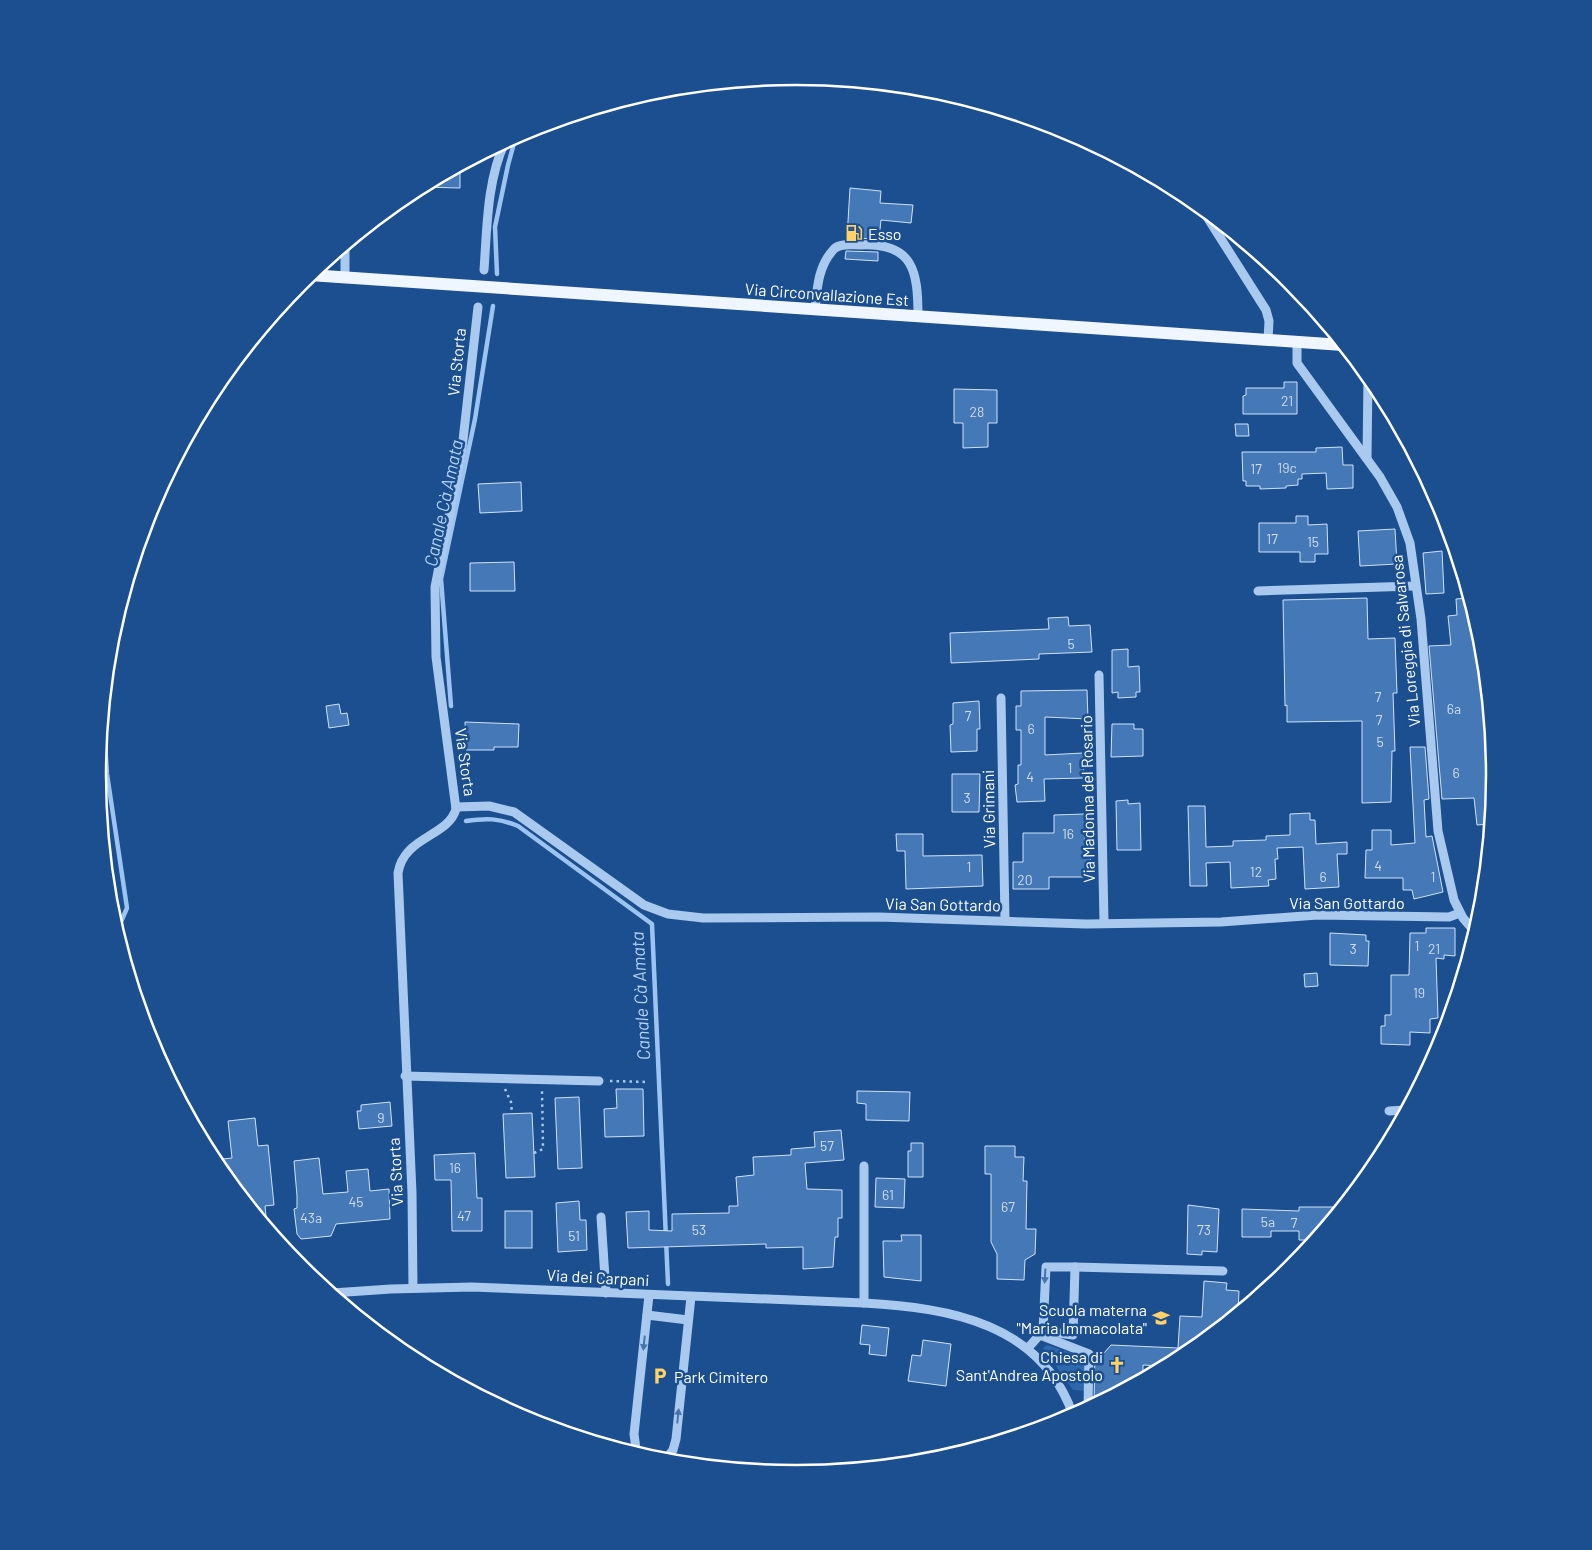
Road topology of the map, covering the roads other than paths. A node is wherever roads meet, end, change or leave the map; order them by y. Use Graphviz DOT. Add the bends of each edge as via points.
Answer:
graph roads {
  1 [pos="501,151"];
  2 [pos="1212,225"];
  3 [pos="345,253"];
  4 [pos="484,270"];
  5 [pos="319,277"];
  6 [pos="345,278"];
  7 [pos="478,307"];
  8 [pos="815,310"];
  9 [pos="918,317"];
  10 [pos="1268,340"];
  11 [pos="1297,342"];
  12 [pos="1335,344"];
  13 [pos="1368,389"];
  14 [pos="1367,458"];
  15 [pos="1415,586"];
  16 [pos="1258,591"];
  17 [pos="1099,675"];
  18 [pos="1001,698"];
  19 [pos="456,807"];
  20 [pos="1460,913"];
  21 [pos="1005,920"];
  22 [pos="1104,922"];
  23 [pos="1469,925"];
  24 [pos="405,1076"];
  25 [pos="599,1081"];
  26 [pos="1399,1110"];
  27 [pos="1390,1111"];
  28 [pos="864,1166"];
  29 [pos="601,1217"];
  30 [pos="1075,1267"];
  31 [pos="1223,1271"];
  32 [pos="413,1288"];
  33 [pos="339,1293"];
  34 [pos="606,1293"];
  35 [pos="649,1295"];
  36 [pos="691,1297"];
  37 [pos="864,1303"];
  38 [pos="647,1315"];
  39 [pos="688,1320"];
  40 [pos="1041,1333"];
  41 [pos="1028,1348"];
  42 [pos="1088,1400"];
  43 [pos="1070,1408"];
  44 [pos="636,1446"];
  45 [pos="674,1450"];
  46 [pos="671,1454"];
  47 [pos="674,1454"];
  1 -- 4 [label="street" via="488,214"];
  2 -- 10 [label="street" via="1266,310"];
  3 -- 6 [label="street"];
  5 -- 6 [label="main road, Via Circonvallazione Est"];
  6 -- 8 [label="main road, Via Circonvallazione Est"];
  7 -- 19 [label="street, Via Storta" via="462,449 435,587 436,657"];
  8 -- 9 [label="main road, Via Circonvallazione Est"];
  8 -- 9 [label="street" via="819,272 834,250 839,246 870,244 901,252 911,264 918,284"];
  9 -- 10 [label="main road, Via Circonvallazione Est"];
  10 -- 11 [label="main road, Via Circonvallazione Est"];
  11 -- 12 [label="main road, Via Circonvallazione Est"];
  11 -- 14 [label="street, Via Loreggia di Salvarosa" via="1295,355 1299,366"];
  13 -- 14 [label="street"];
  14 -- 15 [label="street, Via Loreggia di Salvarosa" via="1405,529"];
  15 -- 16 [label="street"];
  15 -- 20 [label="street, Via Loreggia di Salvarosa" via="1421,619 1438,831 1449,884"];
  17 -- 22 [label="street, Via Madonna del Rosario"];
  18 -- 21 [label="street, Via Grimani"];
  19 -- 21 [label="street, Via San Gottardo" via="489,806 514,812 636,900 660,912 710,918"];
  19 -- 24 [label="street, Via Storta" via="452,818 408,850 399,868"];
  20 -- 22 [label="street, Via San Gottardo" via="1450,917 1318,915 1221,922"];
  20 -- 23 [label="street, Via Loreggia di Salvarosa"];
  21 -- 22 [label="street, Via San Gottardo"];
  24 -- 25 [label="street"];
  24 -- 32 [label="street, Via Storta" via="412,1193"];
  26 -- 27 [label="street"];
  28 -- 37 [label="street"];
  29 -- 34 [label="street"];
  30 -- 31 [label="street"];
  30 -- 40 [label="street, one-way" via="1046,1267"];
  30 -- 40 [label="street" via="1073,1335"];
  32 -- 33 [label="street, Via dei Carpani"];
  32 -- 34 [label="street, Via dei Carpani" via="472,1287"];
  34 -- 35 [label="street, Via dei Carpani"];
  35 -- 36 [label="street, Via dei Carpani"];
  35 -- 38 [label="street"];
  36 -- 37 [label="street, Via dei Carpani"];
  36 -- 39 [label="street"];
  37 -- 41 [label="street, Via dei Carpani" via="909,1307 969,1319 1002,1332"];
  38 -- 39 [label="street"];
  38 -- 44 [label="street, one-way" via="634,1434"];
  45 -- 39 [label="street, one-way"];
  40 -- 41 [label="street"];
  40 -- 42 [label="street" via="1089,1354"];
  41 -- 43 [label="street, Via dei Carpani" via="1057,1380"];
  45 -- 46 [label="street"];
  45 -- 47 [label="street"];
}
